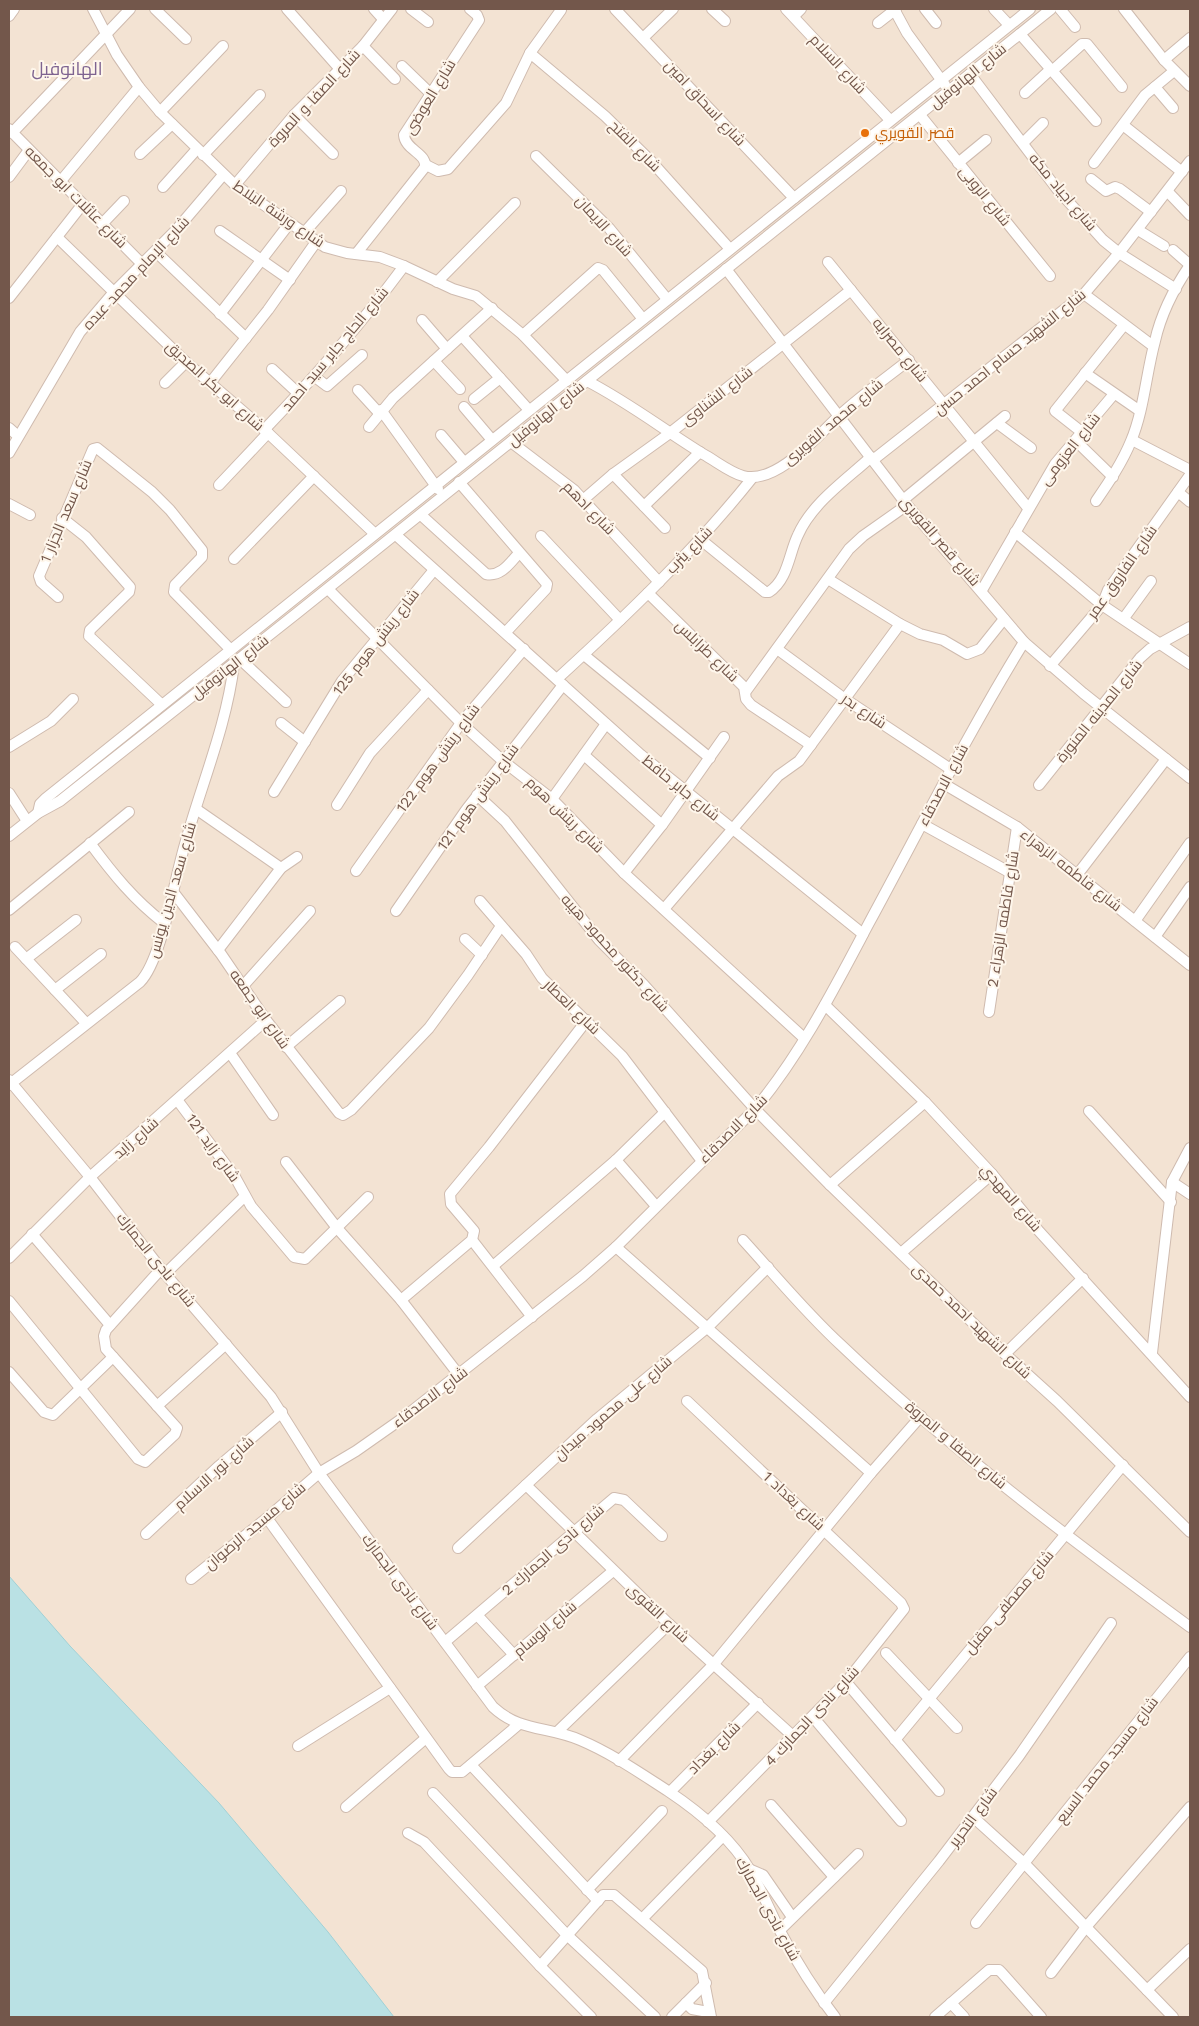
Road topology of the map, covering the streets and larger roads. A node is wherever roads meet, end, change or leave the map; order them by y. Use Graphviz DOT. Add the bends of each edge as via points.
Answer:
graph roads {
  1 [pos="14,9"];
  2 [pos="93,9"];
  3 [pos="130,9"];
  4 [pos="155,9"];
  5 [pos="287,9"];
  6 [pos="374,9"];
  7 [pos="392,9"];
  8 [pos="411,9"];
  9 [pos="615,9"];
  10 [pos="673,9"];
  11 [pos="712,9"];
  12 [pos="895,9"];
  13 [pos="926,9"];
  14 [pos="994,9"];
  15 [pos="1030,9"];
  16 [pos="1051,9"];
  17 [pos="1060,9"];
  18 [pos="1124,9"];
  19 [pos="474,10"];
  20 [pos="561,10"];
  21 [pos="794,11"];
  22 [pos="9,16"];
  23 [pos="383,19"];
  24 [pos="725,21"];
  25 [pos="428,22"];
  26 [pos="878,23"];
  27 [pos="936,23"];
  28 [pos="1009,26"];
  29 [pos="1075,27"];
  30 [pos="1020,34"];
  31 [pos="106,35"];
  32 [pos="186,38"];
  33 [pos="643,38"];
  34 [pos="1190,38"];
  35 [pos="224,46"];
  36 [pos="363,46"];
  37 [pos="530,54"];
  38 [pos="1164,60"];
  39 [pos="402,66"];
  40 [pos="339,68"];
  41 [pos="1051,70"];
  42 [pos="1174,71"];
  43 [pos="970,74"];
  44 [pos="395,79"];
  45 [pos="941,80"];
  46 [pos="139,86"];
  47 [pos="1190,86"];
  48 [pos="1122,87"];
  49 [pos="1155,87"];
  50 [pos="949,90"];
  51 [pos="1025,93"];
  52 [pos="260,94"];
  53 [pos="431,94"];
  54 [pos="1173,108"];
  55 [pos="160,112"];
  56 [pos="920,115"];
  57 [pos="294,116"];
  58 [pos="890,120"];
  59 [pos="1096,121"];
  60 [pos="1043,123"];
  61 [pos="172,124"];
  62 [pos="1123,125"];
  63 [pos="11,131"];
  64 [pos="986,140"];
  65 [pos="1023,143"];
  66 [pos="29,150"];
  67 [pos="200,152"];
  68 [pos="140,154"];
  69 [pos="333,154"];
  70 [pos="536,156"];
  71 [pos="958,163"];
  72 [pos="1094,163"];
  73 [pos="426,165"];
  74 [pos="1187,168"];
  75 [pos="224,176"];
  76 [pos="9,177"];
  77 [pos="1091,179"];
  78 [pos="60,182"];
  79 [pos="235,185"];
  80 [pos="162,187"];
  81 [pos="341,191"];
  82 [pos="1168,192"];
  83 [pos="794,198"];
  84 [pos="124,201"];
  85 [pos="516,203"];
  86 [pos="82,205"];
  87 [pos="1151,212"];
  88 [pos="1190,215"];
  89 [pos="102,224"];
  90 [pos="289,224"];
  91 [pos="1138,230"];
  92 [pos="220,231"];
  93 [pos="304,233"];
  94 [pos="58,237"];
  95 [pos="316,242"];
  96 [pos="730,248"];
  97 [pos="156,252"];
  98 [pos="1119,253"];
  99 [pos="356,254"];
  100 [pos="262,261"];
  101 [pos="828,262"];
  102 [pos="143,265"];
  103 [pos="1190,265"];
  104 [pos="404,266"];
  105 [pos="726,269"];
  106 [pos="1050,276"];
  107 [pos="290,280"];
  108 [pos="1186,281"];
  109 [pos="437,282"];
  110 [pos="1176,289"];
  111 [pos="851,290"];
  112 [pos="114,292"];
  113 [pos="1084,294"];
  114 [pos="9,298"];
  115 [pos="667,299"];
  116 [pos="492,308"];
  117 [pos="220,314"];
  118 [pos="644,319"];
  119 [pos="422,320"];
  120 [pos="1124,325"];
  121 [pos="523,335"];
  122 [pos="462,336"];
  123 [pos="246,338"];
  124 [pos="784,342"];
  125 [pos="1153,346"];
  126 [pos="447,348"];
  127 [pos="362,355"];
  128 [pos="434,360"];
  129 [pos="908,360"];
  130 [pos="186,362"];
  131 [pos="272,369"];
  132 [pos="1085,373"];
  133 [pos="315,377"];
  134 [pos="500,378"];
  135 [pos="567,381"];
  136 [pos="587,381"];
  137 [pos="165,383"];
  138 [pos="210,383"];
  139 [pos="460,389"];
  140 [pos="358,390"];
  141 [pos="299,394"];
  142 [pos="1114,394"];
  143 [pos="474,399"];
  144 [pos="944,404"];
  145 [pos="464,407"];
  146 [pos="529,410"];
  147 [pos="380,411"];
  148 [pos="1140,411"];
  149 [pos="840,415"];
  150 [pos="9,428"];
  151 [pos="369,428"];
  152 [pos="266,431"];
  153 [pos="670,433"];
  154 [pos="1083,433"];
  155 [pos="441,435"];
  156 [pos="18,436"];
  157 [pos="492,440"];
  158 [pos="1132,440"];
  159 [pos="1076,441"];
  160 [pos="511,442"];
  161 [pos="973,443"];
  162 [pos="1031,448"];
  163 [pos="9,452"];
  164 [pos="700,452"];
  165 [pos="872,459"];
  166 [pos="464,462"];
  167 [pos="1190,470"];
  168 [pos="612,474"];
  169 [pos="1190,475"];
  170 [pos="314,476"];
  171 [pos="753,477"];
  172 [pos="1113,477"];
  173 [pos="459,482"];
  174 [pos="219,485"];
  175 [pos="435,485"];
  176 [pos="1178,492"];
  177 [pos="444,495"];
  178 [pos="583,500"];
  179 [pos="1096,501"];
  180 [pos="1190,502"];
  181 [pos="905,503"];
  182 [pos="9,504"];
  183 [pos="644,506"];
  184 [pos="1028,508"];
  185 [pos="30,515"];
  186 [pos="421,515"];
  187 [pos="62,518"];
  188 [pos="665,528"];
  189 [pos="1015,532"];
  190 [pos="374,533"];
  191 [pos="397,536"];
  192 [pos="541,536"];
  193 [pos="700,539"];
  194 [pos="519,553"];
  195 [pos="234,559"];
  196 [pos="434,570"];
  197 [pos="828,579"];
  198 [pos="1151,581"];
  199 [pos="659,582"];
  200 [pos="329,590"];
  201 [pos="982,590"];
  202 [pos="648,593"];
  203 [pos="58,597"];
  204 [pos="1102,605"];
  205 [pos="1124,618"];
  206 [pos="1004,619"];
  207 [pos="620,620"];
  208 [pos="900,624"];
  209 [pos="1190,627"];
  210 [pos="506,632"];
  211 [pos="378,637"];
  212 [pos="1024,642"];
  213 [pos="1159,644"];
  214 [pos="230,649"];
  215 [pos="524,649"];
  216 [pos="777,649"];
  217 [pos="584,655"];
  218 [pos="237,662"];
  219 [pos="1190,664"];
  220 [pos="1050,666"];
  221 [pos="560,682"];
  222 [pos="428,690"];
  223 [pos="746,691"];
  224 [pos="73,699"];
  225 [pos="845,699"];
  226 [pos="286,702"];
  227 [pos="161,704"];
  228 [pos="1102,708"];
  229 [pos="281,723"];
  230 [pos="461,723"];
  231 [pos="606,724"];
  232 [pos="724,737"];
  233 [pos="305,742"];
  234 [pos="811,745"];
  235 [pos="9,747"];
  236 [pos="584,754"];
  237 [pos="710,758"];
  238 [pos="1166,759"];
  239 [pos="503,761"];
  240 [pos="952,770"];
  241 [pos="1190,778"];
  242 [pos="944,784"];
  243 [pos="1039,785"];
  244 [pos="274,792"];
  245 [pos="687,792"];
  246 [pos="9,793"];
  247 [pos="477,795"];
  248 [pos="552,799"];
  249 [pos="337,805"];
  250 [pos="196,809"];
  251 [pos="38,812"];
  252 [pos="129,812"];
  253 [pos="27,821"];
  254 [pos="922,824"];
  255 [pos="662,825"];
  256 [pos="1017,827"];
  257 [pos="733,830"];
  258 [pos="9,836"];
  259 [pos="1190,843"];
  260 [pos="90,844"];
  261 [pos="297,857"];
  262 [pos="281,868"];
  263 [pos="356,871"];
  264 [pos="1009,872"];
  265 [pos="624,873"];
  266 [pos="1078,875"];
  267 [pos="1190,887"];
  268 [pos="174,893"];
  269 [pos="480,901"];
  270 [pos="9,910"];
  271 [pos="664,910"];
  272 [pos="310,911"];
  273 [pos="396,911"];
  274 [pos="76,920"];
  275 [pos="1135,921"];
  276 [pos="164,923"];
  277 [pos="501,926"];
  278 [pos="863,934"];
  279 [pos="1155,936"];
  280 [pos="465,939"];
  281 [pos="15,947"];
  282 [pos="218,950"];
  283 [pos="101,954"];
  284 [pos="482,955"];
  285 [pos="26,959"];
  286 [pos="1190,965"];
  287 [pos="243,986"];
  288 [pos="55,990"];
  289 [pos="340,1001"];
  290 [pos="825,1006"];
  291 [pos="989,1012"];
  292 [pos="266,1020"];
  293 [pos="587,1020"];
  294 [pos="86,1023"];
  295 [pos="804,1038"];
  296 [pos="286,1047"];
  297 [pos="230,1053"];
  298 [pos="9,1082"];
  299 [pos="178,1101"];
  300 [pos="925,1102"];
  301 [pos="755,1110"];
  302 [pos="1089,1111"];
  303 [pos="665,1112"];
  304 [pos="273,1115"];
  305 [pos="1190,1148"];
  306 [pos="616,1160"];
  307 [pos="702,1160"];
  308 [pos="286,1162"];
  309 [pos="992,1174"];
  310 [pos="90,1176"];
  311 [pos="1172,1182"];
  312 [pos="830,1185"];
  313 [pos="1190,1194"];
  314 [pos="245,1196"];
  315 [pos="368,1198"];
  316 [pos="1171,1202"];
  317 [pos="656,1206"];
  318 [pos="337,1228"];
  319 [pos="32,1234"];
  320 [pos="472,1240"];
  321 [pos="743,1240"];
  322 [pos="616,1247"];
  323 [pos="901,1253"];
  324 [pos="9,1258"];
  325 [pos="492,1266"];
  326 [pos="768,1267"];
  327 [pos="163,1271"];
  328 [pos="1083,1278"];
  329 [pos="401,1300"];
  330 [pos="9,1301"];
  331 [pos="532,1317"];
  332 [pos="110,1325"];
  333 [pos="708,1327"];
  334 [pos="226,1344"];
  335 [pos="1152,1353"];
  336 [pos="1005,1354"];
  337 [pos="113,1357"];
  338 [pos="9,1372"];
  339 [pos="459,1375"];
  340 [pos="81,1388"];
  341 [pos="1190,1398"];
  342 [pos="687,1400"];
  343 [pos="157,1406"];
  344 [pos="282,1412"];
  345 [pos="921,1416"];
  346 [pos="1123,1464"];
  347 [pos="319,1473"];
  348 [pos="871,1473"];
  349 [pos="526,1485"];
  350 [pos="267,1518"];
  351 [pos="825,1530"];
  352 [pos="1190,1532"];
  353 [pos="574,1533"];
  354 [pos="146,1534"];
  355 [pos="1064,1535"];
  356 [pos="662,1536"];
  357 [pos="458,1548"];
  358 [pos="613,1571"];
  359 [pos="190,1579"];
  360 [pos="901,1602"];
  361 [pos="478,1616"];
  362 [pos="1111,1623"];
  363 [pos="669,1624"];
  364 [pos="1190,1627"];
  365 [pos="445,1642"];
  366 [pos="886,1653"];
  367 [pos="514,1655"];
  368 [pos="1190,1657"];
  369 [pos="713,1665"];
  370 [pos="846,1682"];
  371 [pos="477,1686"];
  372 [pos="390,1688"];
  373 [pos="929,1698"];
  374 [pos="758,1703"];
  375 [pos="813,1717"];
  376 [pos="518,1725"];
  377 [pos="957,1728"];
  378 [pos="557,1732"];
  379 [pos="794,1737"];
  380 [pos="426,1738"];
  381 [pos="895,1740"];
  382 [pos="298,1746"];
  383 [pos="619,1761"];
  384 [pos="471,1765"];
  385 [pos="938,1791"];
  386 [pos="670,1792"];
  387 [pos="433,1793"];
  388 [pos="771,1804"];
  389 [pos="346,1807"];
  390 [pos="1190,1807"];
  391 [pos="662,1811"];
  392 [pos="973,1817"];
  393 [pos="901,1821"];
  394 [pos="708,1822"];
  395 [pos="408,1833"];
  396 [pos="723,1836"];
  397 [pos="858,1854"];
  398 [pos="1024,1864"];
  399 [pos="749,1869"];
  400 [pos="834,1877"];
  401 [pos="587,1890"];
  402 [pos="598,1901"];
  403 [pos="792,1917"];
  404 [pos="643,1918"];
  405 [pos="976,1923"];
  406 [pos="1086,1927"];
  407 [pos="780,1930"];
  408 [pos="567,1935"];
  409 [pos="1190,1948"];
  410 [pos="540,1966"];
  411 [pos="1051,1973"];
  412 [pos="706,1983"];
  413 [pos="1147,1990"];
  414 [pos="824,2002"];
  415 [pos="686,2003"];
  416 [pos="951,2003"];
  417 [pos="709,2015"];
  418 [pos="591,2017"];
  419 [pos="655,2017"];
  420 [pos="672,2017"];
  421 [pos="835,2017"];
  422 [pos="935,2017"];
  423 [pos="964,2017"];
  424 [pos="1041,2017"];
  425 [pos="1173,2017"];
  1 -- 22 [label="street"];
  2 -- 31 [label="street, شارع ورشة البلاط"];
  3 -- 31 [label="street"];
  4 -- 32 [label="street"];
  5 -- 40 [label="street"];
  6 -- 23 [label="street"];
  7 -- 23 [label="street, شارع الصفا و المروة"];
  8 -- 25 [label="street"];
  9 -- 33 [label="street, شارع اسحاق امين"];
  10 -- 33 [label="street"];
  11 -- 24 [label="street"];
  12 -- 26 [label="street"];
  12 -- 45 [label="street" via="907,33"];
  13 -- 27 [label="street"];
  14 -- 28 [label="street"];
  15 -- 28 [label="street, شارع الهانوفيل"];
  16 -- 30 [label="street, شارع الهانوفيل"];
  17 -- 29 [label="street"];
  18 -- 38 [label="street"];
  19 -- 53 [label="street, شارع العوضى" via="478,20"];
  20 -- 37 [label="street"];
  21 -- 58 [label="street, شارع السلام"];
  23 -- 36 [label="street, شارع الصفا و المروة"];
  28 -- 45 [label="street, شارع الهانوفيل"];
  30 -- 41 [label="street"];
  30 -- 43 [label="street, شارع الهانوفيل"];
  31 -- 46 [label="street, شارع ورشة البلاط"];
  31 -- 63 [label="street"];
  33 -- 83 [label="street, شارع اسحاق امين"];
  34 -- 38 [label="street"];
  35 -- 55 [label="street"];
  36 -- 40 [label="street, شارع الصفا و المروة"];
  36 -- 44 [label="street"];
  37 -- 73 [label="street" via="506,103 448,169 438,171"];
  37 -- 96 [label="street, شارع الفتح" via="605,116"];
  38 -- 42 [label="street"];
  39 -- 53 [label="street"];
  40 -- 57 [label="street, شارع الصفا و المروة"];
  41 -- 48 [label="street" via="1082,44 1087,44"];
  41 -- 51 [label="street"];
  41 -- 59 [label="street"];
  42 -- 47 [label="street"];
  42 -- 49 [label="street"];
  43 -- 50 [label="street, شارع الهانوفيل"];
  43 -- 65 [label="street, شارع اجياد مكه"];
  45 -- 50 [label="street"];
  45 -- 58 [label="street, شارع الهانوفيل"];
  46 -- 55 [label="street, شارع ورشة البلاط"];
  46 -- 78 [label="street"];
  49 -- 54 [label="street"];
  49 -- 62 [label="street"];
  50 -- 56 [label="street, شارع الهانوفيل"];
  52 -- 67 [label="street"];
  53 -- 73 [label="street, شارع العوضى" via="404,135 404,140"];
  55 -- 61 [label="street, شارع ورشة البلاط"];
  56 -- 71 [label="street, شارع الروبى"];
  56 -- 105 [label="street, شارع الهانوفيل"];
  57 -- 69 [label="street"];
  57 -- 79 [label="street, شارع الصفا و المروة"];
  58 -- 83 [label="street, شارع الهانوفيل"];
  60 -- 65 [label="street"];
  61 -- 67 [label="street, شارع ورشة البلاط"];
  61 -- 68 [label="street"];
  62 -- 72 [label="street"];
  62 -- 74 [label="street"];
  63 -- 66 [label="street, شارع عائلات ابو جمعه"];
  64 -- 71 [label="street"];
  65 -- 98 [label="street, شارع اجياد مكه" via="1057,189"];
  66 -- 76 [label="street"];
  66 -- 78 [label="street, شارع عائلات ابو جمعه"];
  67 -- 75 [label="street, شارع ورشة البلاط"];
  67 -- 80 [label="street"];
  70 -- 115 [label="street, شارع الايمان" via="608,228"];
  71 -- 106 [label="street, شارع الروبى"];
  73 -- 99 [label="street"];
  74 -- 82 [label="street, شارع الشهيد حسام احمد حسن"];
  75 -- 79 [label="street, شارع ورشة البلاط"];
  75 -- 97 [label="street, شارع الإمام محمد عبده"];
  77 -- 87 [label="street" via="1106,191 1115,187 1120,189"];
  78 -- 86 [label="street, شارع عائلات ابو جمعه"];
  79 -- 90 [label="street, شارع ورشة البلاط"];
  81 -- 93 [label="street"];
  82 -- 87 [label="street, شارع الشهيد حسام احمد حسن"];
  82 -- 88 [label="street"];
  83 -- 96 [label="street, شارع الهانوفيل"];
  84 -- 89 [label="street"];
  85 -- 109 [label="street"];
  86 -- 89 [label="street, شارع عائلات ابو جمعه"];
  86 -- 94 [label="street"];
  87 -- 91 [label="street, شارع الشهيد حسام احمد حسن"];
  89 -- 102 [label="street, شارع عائلات ابو جمعه"];
  90 -- 93 [label="street, شارع ورشة البلاط"];
  90 -- 100 [label="street"];
  91 -- 98 [label="street, شارع الشهيد حسام احمد حسن"];
  91 -- 103 [label="street"];
  92 -- 100 [label="street"];
  93 -- 95 [label="street, شارع ورشة البلاط"];
  94 -- 112 [label="street, شارع ابو بكر الصديق"];
  94 -- 114 [label="street"];
  95 -- 99 [label="street, شارع ورشة البلاط" via="335,251"];
  95 -- 107 [label="street"];
  96 -- 115 [label="street, شارع الهانوفيل"];
  97 -- 102 [label="street, شارع الإمام محمد عبده"];
  97 -- 117 [label="street"];
  98 -- 110 [label="street, شارع اجياد مكه"];
  98 -- 113 [label="street, شارع الشهيد حسام احمد حسن"];
  99 -- 104 [label="street, شارع ورشة البلاط"];
  100 -- 107 [label="street"];
  100 -- 117 [label="street"];
  101 -- 111 [label="street, شارع مصرايه"];
  102 -- 112 [label="street, شارع الإمام محمد عبده"];
  103 -- 108 [label="street"];
  104 -- 109 [label="street, شارع ورشة البلاط"];
  104 -- 133 [label="street, شارع الحاج جابر سيد احمد"];
  105 -- 124 [label="street, شارع قصر القويرى"];
  105 -- 136 [label="street, شارع الهانوفيل"];
  107 -- 123 [label="street"];
  108 -- 110 [label="street"];
  109 -- 116 [label="street, شارع ورشة البلاط" via="476,296"];
  110 -- 125 [label="street"];
  111 -- 124 [label="street, شارع الشناوى"];
  111 -- 129 [label="street, شارع مصرايه"];
  112 -- 130 [label="street, شارع ابو بكر الصديق"];
  112 -- 156 [label="street, شارع الإمام محمد عبده" via="73,342"];
  113 -- 120 [label="street"];
  113 -- 144 [label="street, شارع الشهيد حسام احمد حسن"];
  115 -- 118 [label="street, شارع الهانوفيل"];
  116 -- 121 [label="street, شارع ورشة البلاط"];
  116 -- 122 [label="street"];
  117 -- 123 [label="street"];
  118 -- 121 [label="street" via="598,268"];
  118 -- 135 [label="street, شارع الهانوفيل"];
  119 -- 126 [label="street"];
  120 -- 125 [label="street"];
  120 -- 132 [label="street"];
  121 -- 135 [label="street, شارع ورشة البلاط"];
  122 -- 126 [label="street"];
  122 -- 134 [label="street"];
  123 -- 138 [label="street"];
  124 -- 149 [label="street, شارع قصر القويرى"];
  124 -- 153 [label="street, شارع الشناوى"];
  125 -- 148 [label="street"];
  126 -- 128 [label="street"];
  127 -- 133 [label="street" via="328,386"];
  128 -- 139 [label="street"];
  128 -- 147 [label="street"];
  129 -- 144 [label="street, شارع مصرايه"];
  129 -- 149 [label="street, شارع محمد القويرى"];
  130 -- 137 [label="street"];
  130 -- 138 [label="street, شارع ابو بكر الصديق"];
  131 -- 141 [label="street"];
  132 -- 142 [label="street"];
  132 -- 154 [label="street" via="1055,411"];
  133 -- 141 [label="street, شارع الحاج جابر سيد احمد"];
  134 -- 143 [label="street"];
  134 -- 146 [label="street"];
  135 -- 146 [label="street, شارع الهانوفيل"];
  136 -- 153 [label="street"];
  136 -- 160 [label="street, شارع الهانوفيل"];
  138 -- 152 [label="street, شارع ابو بكر الصديق"];
  140 -- 147 [label="street"];
  141 -- 152 [label="street, شارع الحاج جابر سيد احمد"];
  142 -- 148 [label="street"];
  142 -- 154 [label="street, شارع العزومى"];
  144 -- 161 [label="street, شارع مصرايه"];
  144 -- 165 [label="street, شارع الشهيد حسام احمد حسن"];
  145 -- 157 [label="street"];
  146 -- 157 [label="street, شارع الهانوفيل"];
  147 -- 151 [label="street"];
  147 -- 175 [label="street"];
  148 -- 158 [label="street"];
  149 -- 165 [label="street, شارع قصر القويرى"];
  149 -- 171 [label="street, شارع محمد القويرى" via="795,457 782,466"];
  150 -- 156 [label="street"];
  152 -- 170 [label="street, شارع ابو بكر الصديق"];
  152 -- 174 [label="street, شارع الحاج جابر سيد احمد"];
  153 -- 164 [label="street"];
  153 -- 168 [label="street, شارع الشناوى"];
  154 -- 159 [label="street, شارع العزومى"];
  155 -- 166 [label="street"];
  156 -- 163 [label="street, شارع الإمام محمد عبده"];
  157 -- 166 [label="street, شارع الهانوفيل"];
  158 -- 167 [label="street"];
  158 -- 172 [label="street"];
  159 -- 172 [label="street"];
  159 -- 184 [label="street, شارع العزومى" via="1056,464"];
  160 -- 173 [label="street, شارع الهانوفيل"];
  160 -- 178 [label="street, شارع ادهم" via="554,473"];
  161 -- 162 [label="street" via="1001,420"];
  161 -- 181 [label="street"];
  161 -- 184 [label="street, شارع مصرايه"];
  164 -- 171 [label="street" via="734,473"];
  164 -- 183 [label="street"];
  165 -- 181 [label="street, شارع قصر القويرى"];
  165 -- 193 [label="street, شارع الشهيد حسام احمد حسن" via="807,519 798,534 784,574 769,592 744,577"];
  166 -- 175 [label="street, شارع الهانوفيل"];
  168 -- 178 [label="street, شارع الشناوى"];
  168 -- 183 [label="street"];
  169 -- 176 [label="street, شارع الفاروق عمر"];
  170 -- 190 [label="street, شارع ابو بكر الصديق"];
  170 -- 195 [label="street"];
  171 -- 193 [label="street, شارع يثرب"];
  172 -- 179 [label="street"];
  173 -- 177 [label="street, شارع الهانوفيل"];
  173 -- 194 [label="street"];
  175 -- 177 [label="street"];
  175 -- 190 [label="street, شارع الهانوفيل"];
  176 -- 180 [label="street"];
  176 -- 204 [label="street, شارع الفاروق عمر" via="1108,590"];
  177 -- 186 [label="street, شارع الهانوفيل"];
  178 -- 199 [label="street, شارع ادهم"];
  181 -- 197 [label="street" via="849,549"];
  181 -- 201 [label="street, شارع قصر القويرى"];
  182 -- 185 [label="street"];
  183 -- 188 [label="street"];
  184 -- 189 [label="street, شارع العزومى"];
  186 -- 191 [label="street, شارع الهانوفيل"];
  186 -- 194 [label="street" via="486,574 499,573"];
  187 -- 203 [label="street, شارع سعد الجزار 1" via="39,576 41,582"];
  187 -- 214 [label="street, شارع سعد الجزار 1" via="94,448 97,448 152,492 202,550 202,557 175,585 174,592"];
  187 -- 227 [label="street" via="86,537 130,587 129,592 90,630 90,636"];
  189 -- 201 [label="street, شارع العزومى"];
  189 -- 204 [label="street"];
  190 -- 214 [label="street, شارع الهانوفيل"];
  191 -- 196 [label="street, شارع جابر حافظ"];
  191 -- 200 [label="street, شارع الهانوفيل"];
  192 -- 207 [label="street"];
  193 -- 199 [label="street, شارع يثرب"];
  194 -- 210 [label="street" via="547,587"];
  196 -- 210 [label="street, شارع جابر حافظ"];
  196 -- 211 [label="street, شارع ريتش هوم 125"];
  197 -- 208 [label="street"];
  197 -- 216 [label="street"];
  198 -- 205 [label="street"];
  199 -- 202 [label="street, شارع يثرب"];
  200 -- 211 [label="street, شارع ريتش هوم"];
  200 -- 218 [label="street, شارع الهانوفيل"];
  201 -- 206 [label="street, شارع قصر القويرى"];
  202 -- 207 [label="street, شارع يثرب"];
  202 -- 223 [label="street, شارع طرابلس"];
  204 -- 205 [label="street"];
  204 -- 220 [label="street, شارع الفاروق عمر"];
  205 -- 213 [label="street"];
  206 -- 208 [label="street" via="980,649 972,654 962,653 943,640"];
  206 -- 212 [label="street, شارع قصر القويرى"];
  207 -- 217 [label="street, شارع يثرب"];
  208 -- 225 [label="street"];
  209 -- 213 [label="street, شارع المدينه المنورة"];
  210 -- 215 [label="street, شارع جابر حافظ"];
  211 -- 222 [label="street, شارع ريتش هوم"];
  211 -- 233 [label="street, شارع ريتش هوم 125" via="342,681"];
  212 -- 220 [label="street, شارع قصر القويرى"];
  212 -- 240 [label="street, شارع الاصدقاء"];
  213 -- 219 [label="street"];
  213 -- 228 [label="street, شارع المدينه المنورة" via="1140,658"];
  214 -- 227 [label="street, شارع الهانوفيل"];
  215 -- 221 [label="street, شارع جابر حافظ"];
  215 -- 230 [label="street, شارع ريتش هوم 122"];
  216 -- 223 [label="street"];
  216 -- 225 [label="street, شارع بدر"];
  217 -- 221 [label="street, شارع يثرب"];
  217 -- 237 [label="street"];
  218 -- 226 [label="street"];
  218 -- 250 [label="street, شارع سعد الدين يونس"];
  218 -- 251 [label="street, شارع الهانوفيل" via="60,801"];
  220 -- 228 [label="street, شارع قصر القويرى"];
  221 -- 231 [label="street, شارع جابر حافظ"];
  221 -- 239 [label="street, شارع ريتش هوم 121"];
  222 -- 230 [label="street, شارع ريتش هوم"];
  222 -- 249 [label="street" via="370,753"];
  223 -- 234 [label="street, شارع طرابلس" via="746,699 751,705"];
  224 -- 235 [label="street" via="45,725"];
  225 -- 234 [label="street"];
  225 -- 240 [label="street, شارع بدر"];
  227 -- 251 [label="street, شارع الهانوفيل" via="45,799"];
  228 -- 238 [label="street, شارع قصر القويرى"];
  228 -- 243 [label="street, شارع المدينه المنورة"];
  229 -- 233 [label="street"];
  230 -- 239 [label="street, شارع ريتش هوم"];
  230 -- 263 [label="street, شارع ريتش هوم 122"];
  231 -- 236 [label="street"];
  231 -- 245 [label="street, شارع جابر حافظ"];
  232 -- 237 [label="street"];
  233 -- 244 [label="street, شارع ريتش هوم 125"];
  234 -- 257 [label="street" via="799,761 778,776"];
  236 -- 248 [label="street"];
  236 -- 255 [label="street"];
  237 -- 245 [label="street"];
  238 -- 241 [label="street, شارع قصر القويرى"];
  238 -- 266 [label="street"];
  239 -- 247 [label="street, شارع ريتش هوم 121"];
  239 -- 248 [label="street, شارع ريتش هوم"];
  240 -- 242 [label="street, شارع الاصدقاء"];
  242 -- 254 [label="street, شارع الاصدقاء"];
  242 -- 256 [label="street, شارع فاطمه الزهراء"];
  245 -- 255 [label="street"];
  245 -- 257 [label="street, شارع جابر حافظ"];
  246 -- 253 [label="street"];
  247 -- 273 [label="street, شارع ريتش هوم 121"];
  247 -- 301 [label="street, شارع دكتور محمود هيبه" via="506,821 599,940 644,985"];
  248 -- 265 [label="street, شارع ريتش هوم"];
  250 -- 262 [label="street"];
  250 -- 268 [label="street, شارع سعد الدين يونس"];
  251 -- 253 [label="street, شارع الهانوفيل"];
  252 -- 260 [label="street"];
  253 -- 258 [label="street, شارع الهانوفيل"];
  254 -- 264 [label="street"];
  254 -- 278 [label="street, شارع الاصدقاء"];
  255 -- 265 [label="street"];
  256 -- 264 [label="street, شارع فاطمه الزهراء 2"];
  256 -- 266 [label="street, شارع فاطمه الزهراء"];
  257 -- 271 [label="street"];
  257 -- 278 [label="street, شارع جابر حافظ"];
  259 -- 275 [label="street"];
  260 -- 270 [label="street"];
  260 -- 276 [label="street" via="127,891"];
  261 -- 262 [label="street"];
  262 -- 282 [label="street"];
  264 -- 291 [label="street, شارع فاطمه الزهراء 2"];
  265 -- 271 [label="street, شارع ريتش هوم"];
  266 -- 275 [label="street, شارع فاطمه الزهراء"];
  267 -- 279 [label="street"];
  268 -- 276 [label="street, شارع سعد الدين يونس"];
  268 -- 282 [label="street, شارع ابو جمعه"];
  269 -- 277 [label="street, شارع العطار"];
  271 -- 295 [label="street, شارع ريتش هوم"];
  272 -- 287 [label="street"];
  274 -- 285 [label="street"];
  275 -- 279 [label="street, شارع فاطمه الزهراء"];
  276 -- 294 [label="street, شارع سعد الدين يونس" via="146,976"];
  277 -- 284 [label="street"];
  277 -- 293 [label="street, شارع العطار" via="542,978"];
  278 -- 290 [label="street, شارع الاصدقاء"];
  279 -- 286 [label="street, شارع فاطمه الزهراء"];
  280 -- 284 [label="street"];
  281 -- 285 [label="street"];
  282 -- 287 [label="street, شارع ابو جمعه"];
  283 -- 288 [label="street"];
  284 -- 296 [label="street, شارع ابو جمعه" via="429,1028 351,1110 343,1114"];
  285 -- 288 [label="street"];
  287 -- 292 [label="street, شارع ابو جمعه"];
  288 -- 294 [label="street"];
  289 -- 296 [label="street"];
  290 -- 295 [label="street, شارع الاصدقاء"];
  290 -- 300 [label="street, شارع المهدي"];
  292 -- 296 [label="street, شارع ابو جمعه"];
  292 -- 297 [label="street, شارع زايد"];
  293 -- 303 [label="street, شارع العطار" via="622,1056"];
  293 -- 320 [label="street" via="450,1194 451,1204 474,1231"];
  294 -- 298 [label="street, شارع سعد الدين يونس"];
  295 -- 301 [label="street, شارع الاصدقاء"];
  297 -- 299 [label="street, شارع زايد"];
  297 -- 304 [label="street"];
  298 -- 310 [label="street, شارع نادى الجمارك"];
  299 -- 310 [label="street, شارع زايد"];
  299 -- 314 [label="street, شارع زايد 121" via="235,1177"];
  300 -- 309 [label="street, شارع المهدي"];
  300 -- 312 [label="street"];
  301 -- 307 [label="street, شارع الاصدقاء"];
  301 -- 312 [label="street, شارع الشهيد احمد حمدى"];
  302 -- 316 [label="street"];
  303 -- 306 [label="street"];
  303 -- 307 [label="street, شارع العطار"];
  305 -- 311 [label="street"];
  306 -- 317 [label="street"];
  306 -- 325 [label="street"];
  307 -- 317 [label="street, شارع الاصدقاء"];
  308 -- 318 [label="street"];
  309 -- 323 [label="street"];
  309 -- 328 [label="street, شارع المهدي"];
  310 -- 319 [label="street, شارع زايد"];
  310 -- 327 [label="street, شارع نادى الجمارك"];
  311 -- 313 [label="street"];
  311 -- 316 [label="street"];
  312 -- 323 [label="street, شارع الشهيد احمد حمدى"];
  314 -- 318 [label="street, شارع زايد 121" via="297,1259 305,1259"];
  314 -- 327 [label="street"];
  315 -- 318 [label="street"];
  316 -- 335 [label="street"];
  317 -- 322 [label="street, شارع الاصدقاء"];
  318 -- 329 [label="street"];
  319 -- 324 [label="street, شارع زايد"];
  319 -- 332 [label="street"];
  320 -- 325 [label="street"];
  320 -- 329 [label="street"];
  321 -- 326 [label="street, شارع الصفا و المروة"];
  322 -- 331 [label="street, شارع الاصدقاء"];
  322 -- 333 [label="street"];
  323 -- 336 [label="street, شارع الشهيد احمد حمدى"];
  325 -- 331 [label="street"];
  326 -- 333 [label="street, شارع على محمود ميدان"];
  326 -- 345 [label="street, شارع الصفا و المروة" via="840,1344"];
  327 -- 332 [label="street"];
  327 -- 334 [label="street, شارع نادى الجمارك"];
  328 -- 335 [label="street, شارع المهدي"];
  328 -- 336 [label="street"];
  329 -- 339 [label="street"];
  330 -- 340 [label="street"];
  331 -- 339 [label="street, شارع الاصدقاء"];
  332 -- 337 [label="street" via="104,1342"];
  333 -- 348 [label="street"];
  333 -- 349 [label="street, شارع على محمود ميدان" via="597,1419"];
  334 -- 343 [label="street"];
  334 -- 344 [label="street, شارع نادى الجمارك"];
  335 -- 341 [label="street, شارع المهدي"];
  336 -- 346 [label="street, شارع الشهيد احمد حمدى"];
  337 -- 340 [label="street"];
  337 -- 343 [label="street"];
  338 -- 340 [label="street" via="50,1415"];
  339 -- 347 [label="street, شارع الاصدقاء" via="356,1451"];
  340 -- 343 [label="street" via="141,1462 148,1461 177,1431"];
  342 -- 351 [label="street, شارع بغداد 1"];
  344 -- 347 [label="street, شارع نادى الجمارك"];
  344 -- 354 [label="street, شارع نور الاسلام"];
  345 -- 348 [label="street"];
  345 -- 355 [label="street, شارع الصفا و المروة"];
  346 -- 352 [label="street, شارع الشهيد احمد حمدى"];
  346 -- 355 [label="street, شارع مصطفى مقبل"];
  347 -- 350 [label="street, شارع مسجد الرضوان"];
  347 -- 365 [label="street, شارع نادى الجمارك"];
  348 -- 351 [label="street"];
  349 -- 353 [label="street, شارع التقوى"];
  349 -- 357 [label="street, شارع على محمود ميدان"];
  350 -- 359 [label="street, شارع مسجد الرضوان"];
  350 -- 372 [label="street"];
  351 -- 360 [label="street, شارع بغداد 1"];
  351 -- 369 [label="street"];
  353 -- 356 [label="street, شارع نادى الجمارك 2" via="609,1501 619,1498"];
  353 -- 358 [label="street, شارع التقوى"];
  353 -- 361 [label="street, شارع نادى الجمارك 2"];
  355 -- 364 [label="street, شارع الصفا و المروة"];
  355 -- 373 [label="street, شارع مصطفى مقبل"];
  358 -- 363 [label="street, شارع التقوى"];
  358 -- 367 [label="street, شارع الوسام"];
  360 -- 370 [label="street, شارع نادى الجمارك 4" via="904,1605 902,1612"];
  361 -- 365 [label="street, شارع نادى الجمارك 2"];
  361 -- 367 [label="street"];
  362 -- 392 [label="street, شارع التحرير"];
  363 -- 369 [label="street, شارع التقوى"];
  363 -- 378 [label="street"];
  365 -- 371 [label="street, شارع نادى الجمارك"];
  366 -- 373 [label="street"];
  367 -- 371 [label="street, شارع الوسام"];
  368 -- 398 [label="street, شارع مسجد محمد السبع"];
  369 -- 374 [label="street, شارع التقوى"];
  369 -- 383 [label="street"];
  370 -- 375 [label="street, شارع نادى الجمارك 4"];
  370 -- 381 [label="street"];
  371 -- 376 [label="street, شارع نادى الجمارك" via="504,1718"];
  372 -- 380 [label="street"];
  372 -- 382 [label="street"];
  373 -- 377 [label="street"];
  373 -- 381 [label="street, شارع مصطفى مقبل"];
  374 -- 379 [label="street, شارع التقوى"];
  374 -- 386 [label="street, شارع بغداد"];
  375 -- 379 [label="street, شارع نادى الجمارك 4"];
  375 -- 393 [label="street"];
  376 -- 378 [label="street, شارع نادى الجمارك"];
  376 -- 384 [label="street"];
  378 -- 383 [label="street, شارع نادى الجمارك" via="600,1749"];
  379 -- 394 [label="street, شارع نادى الجمارك 4"];
  380 -- 384 [label="street" via="452,1772 462,1772"];
  380 -- 389 [label="street"];
  381 -- 385 [label="street"];
  383 -- 386 [label="street, شارع نادى الجمارك"];
  384 -- 401 [label="street"];
  386 -- 394 [label="street, شارع نادى الجمارك"];
  387 -- 408 [label="street"];
  388 -- 400 [label="street"];
  390 -- 406 [label="street"];
  391 -- 401 [label="street"];
  392 -- 398 [label="street"];
  392 -- 414 [label="street, شارع التحرير"];
  394 -- 396 [label="street, شارع نادى الجمارك"];
  395 -- 410 [label="street" via="424,1842"];
  396 -- 399 [label="street, شارع نادى الجمارك"];
  396 -- 404 [label="street"];
  397 -- 400 [label="street"];
  398 -- 405 [label="street, شارع مسجد محمد السبع"];
  398 -- 406 [label="street"];
  399 -- 403 [label="street" via="763,1874"];
  399 -- 407 [label="street, شارع نادى الجمارك"];
  400 -- 403 [label="street"];
  401 -- 402 [label="street"];
  402 -- 404 [label="street" via="603,1895 614,1895"];
  402 -- 408 [label="street"];
  403 -- 407 [label="street"];
  404 -- 412 [label="street" via="698,1966"];
  406 -- 411 [label="street"];
  406 -- 413 [label="street"];
  407 -- 414 [label="street, شارع نادى الجمارك"];
  408 -- 410 [label="street"];
  408 -- 419 [label="street"];
  409 -- 413 [label="street"];
  410 -- 418 [label="street"];
  412 -- 415 [label="street"];
  412 -- 417 [label="street"];
  413 -- 425 [label="street"];
  414 -- 421 [label="street, شارع نادى الجمارك"];
  415 -- 417 [label="street" via="692,2009"];
  415 -- 420 [label="street"];
  416 -- 422 [label="street"];
  416 -- 423 [label="street"];
  416 -- 424 [label="street" via="990,1970 998,1970"];
}
